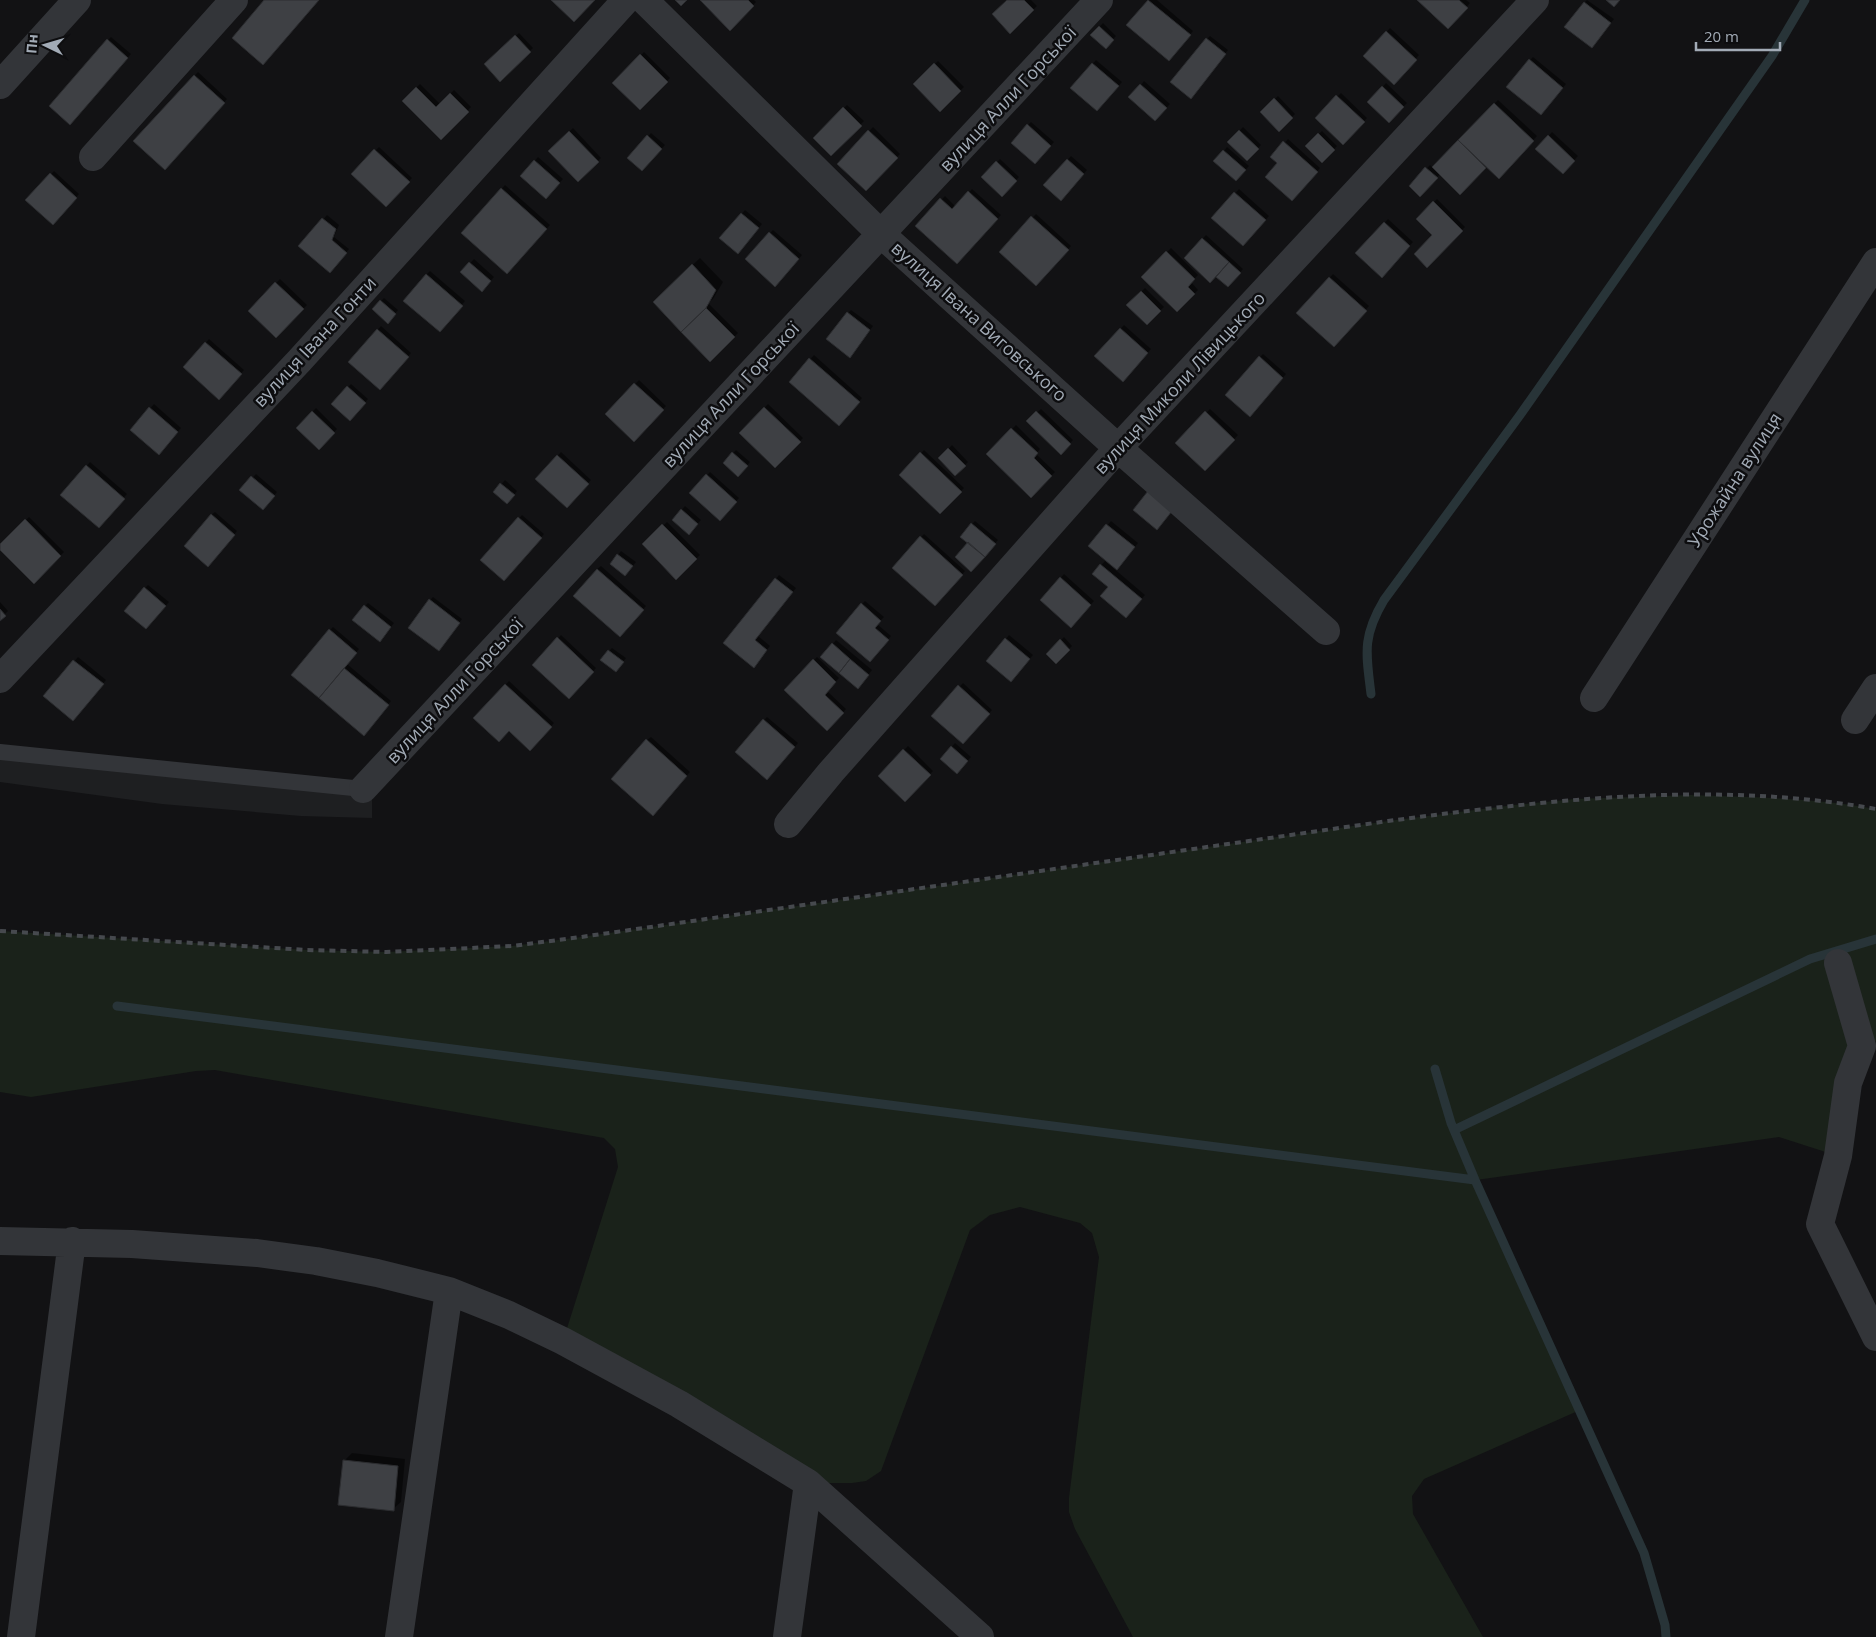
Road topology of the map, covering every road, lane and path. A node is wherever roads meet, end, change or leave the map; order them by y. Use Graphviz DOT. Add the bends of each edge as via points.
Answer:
graph roads {
  1 [pos="78,0"];
  2 [pos="234,0"];
  3 [pos="626,0"];
  4 [pos="644,0"];
  5 [pos="1100,0"];
  6 [pos="1535,0"];
  7 [pos="0,85"];
  8 [pos="93,157"];
  9 [pos="881,234"];
  10 [pos="1876,262"];
  11 [pos="1118,448"];
  12 [pos="1326,631"];
  13 [pos="0,679"];
  14 [pos="1876,688"];
  15 [pos="1594,698"];
  16 [pos="1855,720"];
  17 [pos="0,752"];
  18 [pos="363,789"];
  19 [pos="788,824"];
  20 [pos="1838,963"];
  21 [pos="0,1241"];
  22 [pos="72,1242"];
  23 [pos="449,1291"];
  24 [pos="1876,1337"];
  25 [pos="808,1483"];
  26 [pos="21,1637"];
  27 [pos="399,1637"];
  28 [pos="787,1637"];
  29 [pos="980,1637"];
  1 -- 7 [label="street"];
  2 -- 8 [label="street"];
  3 -- 13 [label="street, вулиця Івана Гонти" via="300,360"];
  4 -- 9 [label="street, вулиця Івана Виговського"];
  5 -- 9 [label="street, вулиця Алли Горської"];
  6 -- 11 [label="street, вулиця Миколи Лівицького"];
  9 -- 11 [label="street, вулиця Івана Виговського"];
  9 -- 18 [label="street, вулиця Алли Горської"];
  10 -- 15 [label="street, Урожайна вулиця"];
  11 -- 12 [label="street, вулиця Івана Виговського"];
  11 -- 19 [label="street, вулиця Миколи Лівицького"];
  14 -- 16 [label="street"];
  17 -- 18 [label="lane"];
  20 -- 24 [label="street" via="1862,1046 1848,1083 1838,1156 1820,1224"];
  21 -- 22 [label="street"];
  22 -- 23 [label="street" via="257,1253 377,1273"];
  22 -- 26 [label="street"];
  23 -- 25 [label="street" via="572,1346 679,1404"];
  23 -- 27 [label="street"];
  25 -- 28 [label="street"];
  25 -- 29 [label="street"];
}
